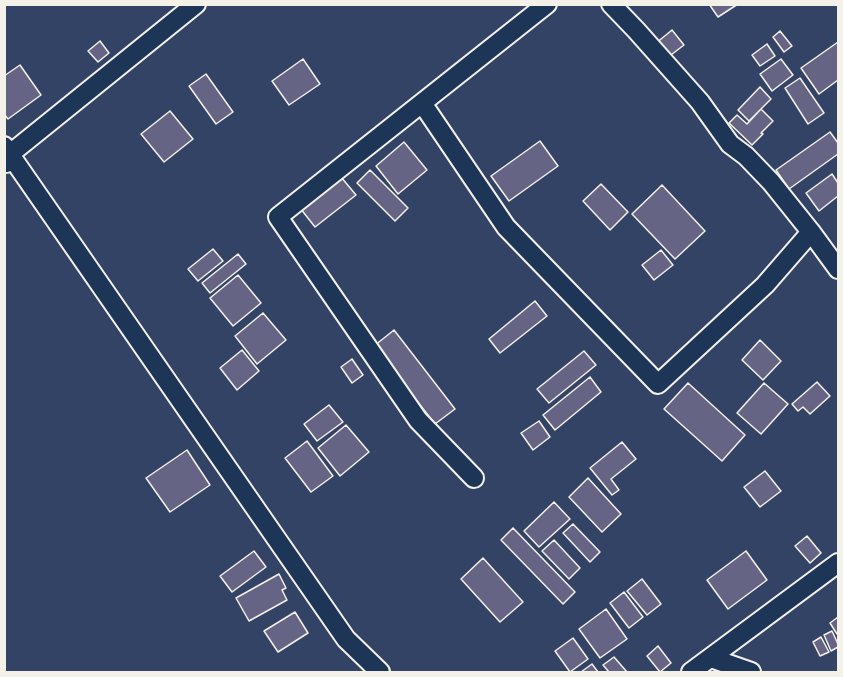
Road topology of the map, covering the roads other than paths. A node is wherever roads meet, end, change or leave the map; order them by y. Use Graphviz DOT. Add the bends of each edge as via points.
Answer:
graph roads {
  1 [pos="196,4"];
  2 [pos="547,4"];
  3 [pos="611,4"];
  4 [pos="422,103"];
  5 [pos="6,156"];
  6 [pos="811,232"];
  7 [pos="838,269"];
  8 [pos="474,478"];
  9 [pos="838,563"];
  10 [pos="711,658"];
  11 [pos="380,672"];
  12 [pos="691,672"];
  13 [pos="752,672"];
  1 -- 5 [label="street"];
  2 -- 4 [label="street"];
  3 -- 6 [label="street"];
  4 -- 6 [label="street" via="506,227 658,384 765,285"];
  4 -- 8 [label="street" via="278,217 418,420"];
  5 -- 11 [label="street" via="346,639"];
  6 -- 7 [label="street"];
  9 -- 10 [label="street"];
  10 -- 12 [label="street"];
  10 -- 13 [label="street"];
}
